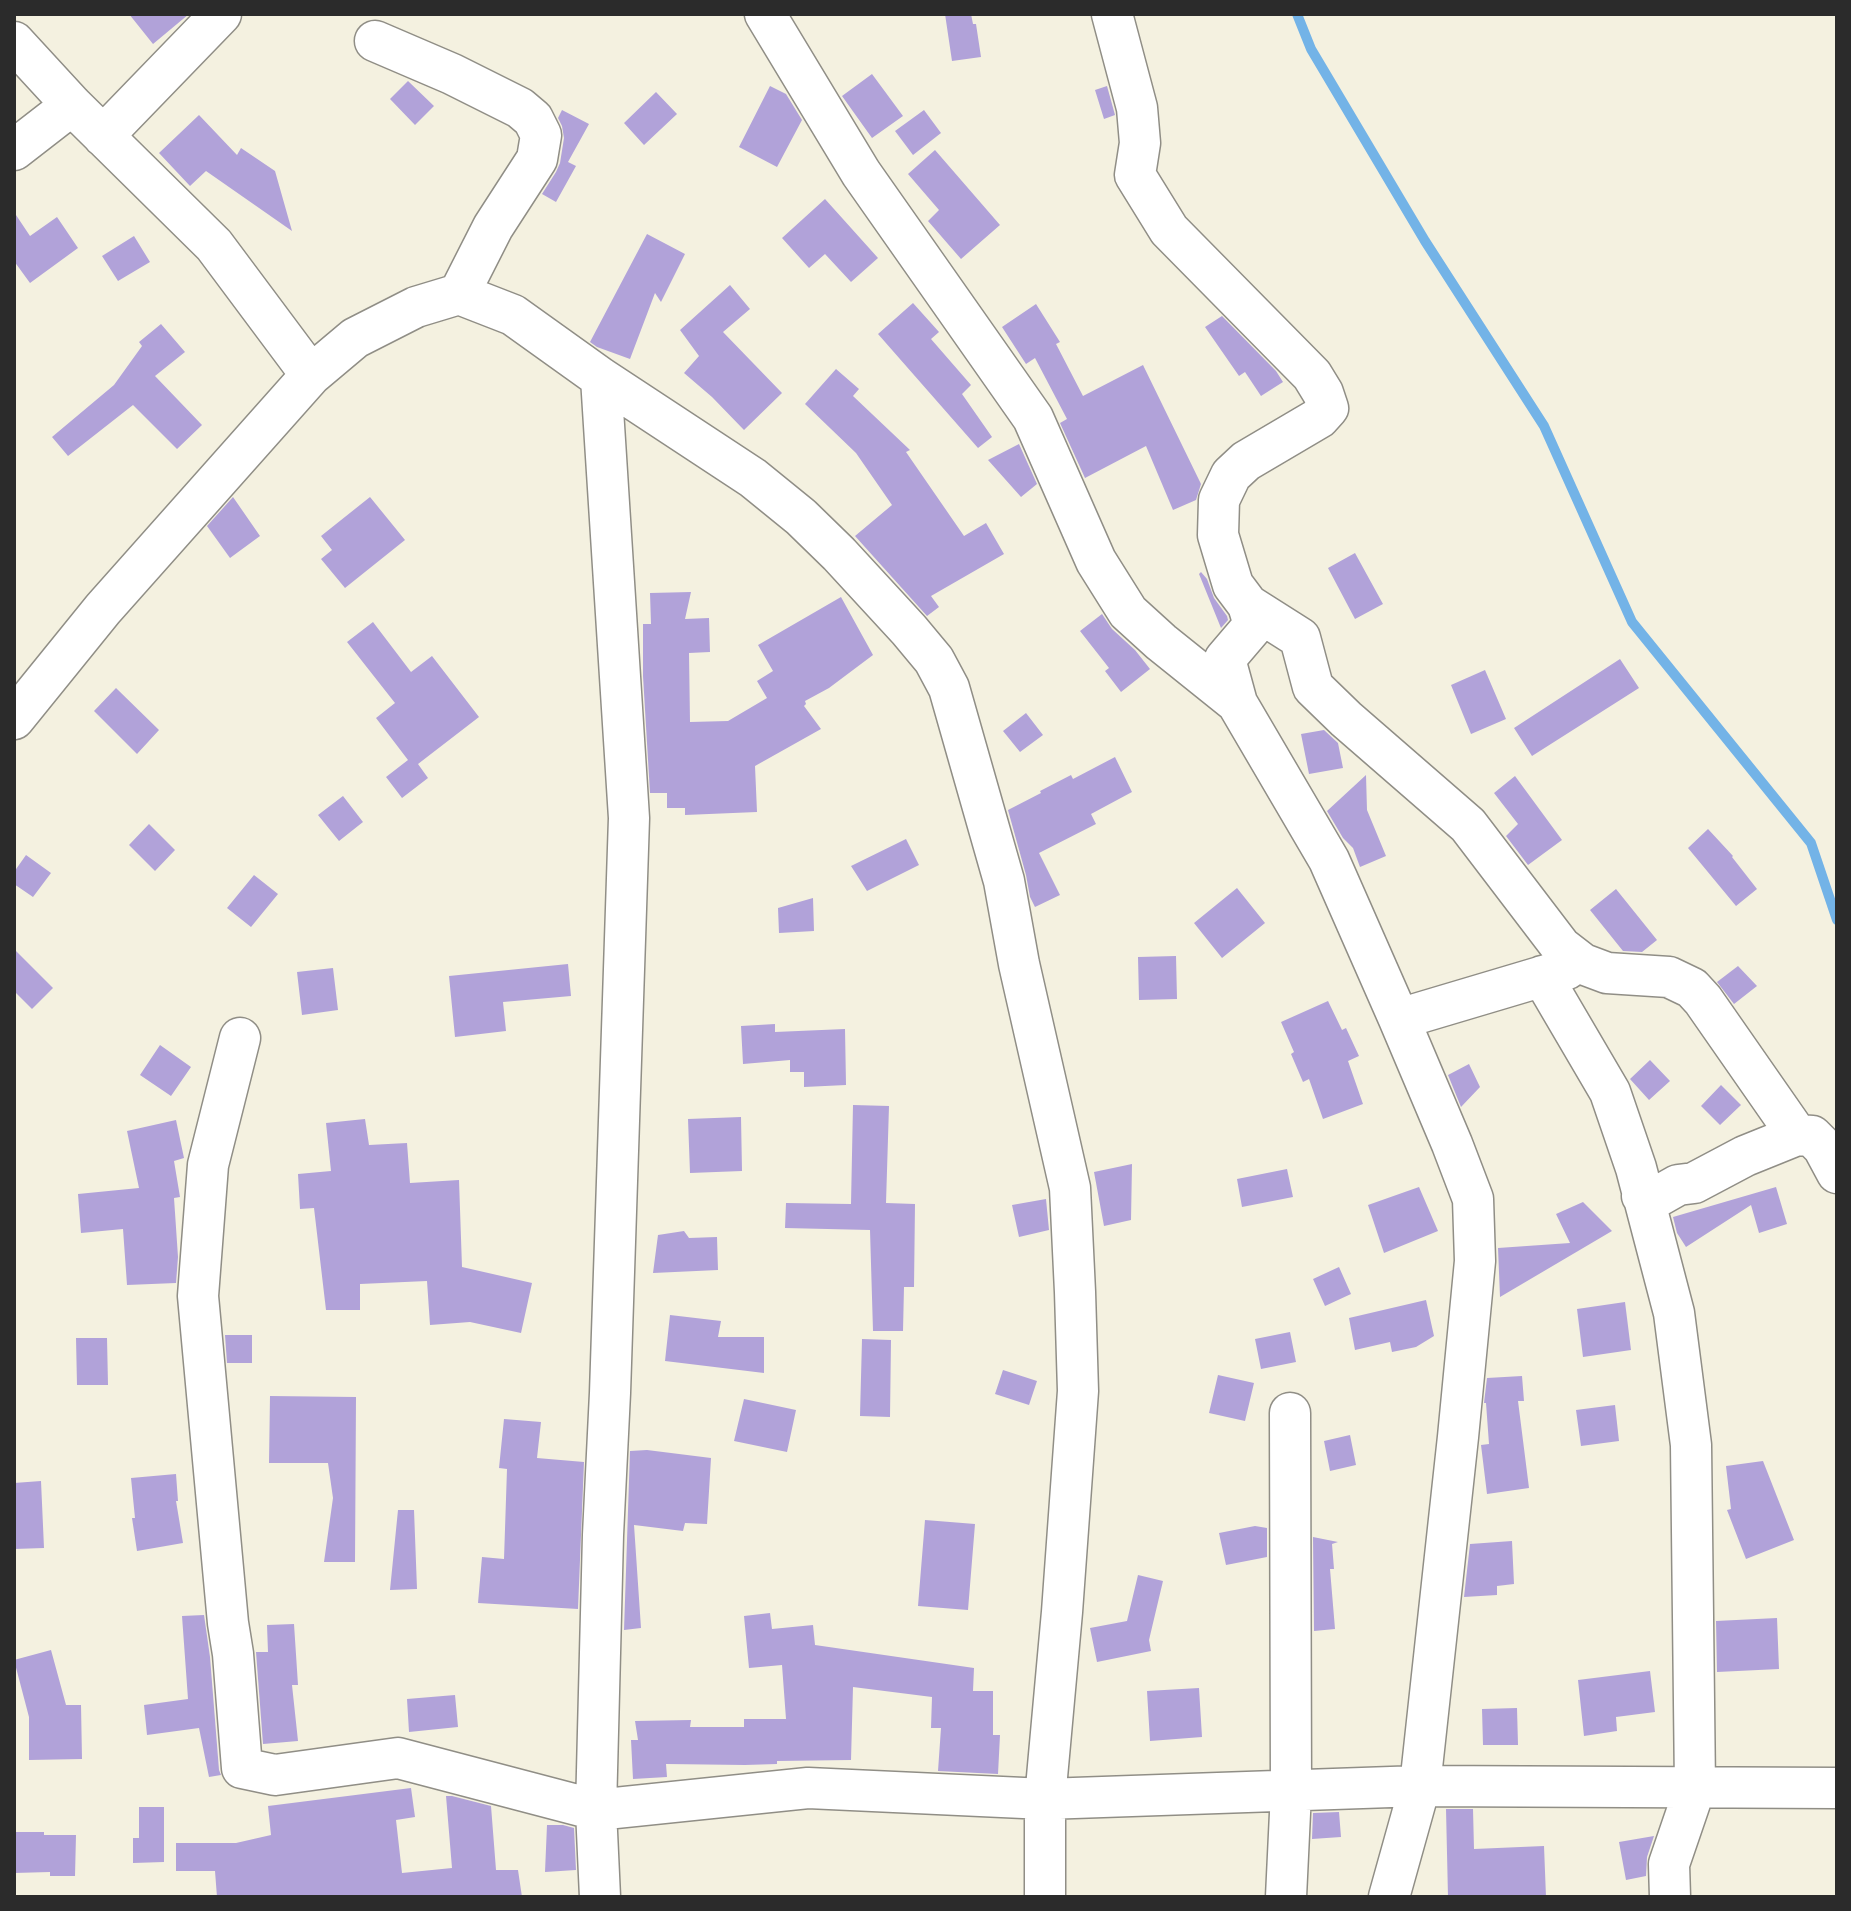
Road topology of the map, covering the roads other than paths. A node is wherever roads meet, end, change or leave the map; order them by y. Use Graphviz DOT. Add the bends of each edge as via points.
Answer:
graph roads {
  1 [pos="221,14"];
  2 [pos="765,14"];
  3 [pos="1112,14"];
  4 [pos="375,41"];
  5 [pos="14,42"];
  6 [pos="72,105"];
  7 [pos="103,136"];
  8 [pos="14,150"];
  9 [pos="459,294"];
  10 [pos="311,375"];
  11 [pos="601,378"];
  12 [pos="1248,605"];
  13 [pos="1237,703"];
  14 [pos="14,719"];
  15 [pos="1583,964"];
  16 [pos="1542,976"];
  17 [pos="1399,1019"];
  18 [pos="240,1038"];
  19 [pos="1797,1135"];
  20 [pos="1837,1173"];
  21 [pos="1642,1196"];
  22 [pos="1290,1413"];
  23 [pos="1420,1786"];
  24 [pos="1695,1788"];
  25 [pos="1837,1788"];
  26 [pos="1291,1792"];
  27 [pos="1045,1799"];
  28 [pos="596,1810"];
  29 [pos="600,1897"];
  30 [pos="1045,1897"];
  31 [pos="1286,1897"];
  32 [pos="1389,1897"];
  33 [pos="1670,1897"];
  1 -- 7 [label="street"];
  2 -- 13 [label="street" via="861,173 1033,418 1096,561 1128,612"];
  3 -- 12 [label="street" via="1137,108 1140,143 1135,175 1169,230 1312,375 1328,408 1246,461 1231,475 1219,500 1218,535 1233,585"];
  4 -- 9 [label="street" via="520,108 541,135 537,159 493,227"];
  5 -- 6 [label="street"];
  6 -- 7 [label="street"];
  6 -- 8 [label="street"];
  7 -- 10 [label="street" via="214,245"];
  9 -- 10 [label="street" via="416,307 355,338"];
  9 -- 11 [label="street" via="513,315"];
  10 -- 14 [label="street" via="103,609"];
  11 -- 27 [label="street" via="753,478 801,517 909,630 949,688 1004,881 1070,1188 1078,1391"];
  11 -- 28 [label="street" via="629,818"];
  12 -- 13 [label="street" via="1254,625 1225,659"];
  12 -- 15 [label="street" via="1300,638 1313,687 1468,825 1561,947"];
  13 -- 17 [label="street" via="1329,860"];
  15 -- 16 [label="street"];
  15 -- 19 [label="street" via="1607,973 1669,977 1692,988"];
  16 -- 17 [label="street"];
  16 -- 21 [label="street" via="1610,1092"];
  17 -- 23 [label="street" via="1473,1199 1475,1261"];
  18 -- 28 [label="street" via="208,1165 198,1296 242,1768 275,1775 398,1758"];
  19 -- 20 [label="street" via="1812,1136"];
  19 -- 21 [label="street" via="1694,1183 1655,1198"];
  21 -- 24 [label="street" via="1674,1313 1691,1445"];
  22 -- 26 [label="street"];
  23 -- 24 [label="street"];
  23 -- 26 [label="street"];
  23 -- 32 [label="street"];
  24 -- 25 [label="street"];
  24 -- 33 [label="street" via="1669,1864"];
  26 -- 27 [label="street"];
  26 -- 31 [label="street"];
  27 -- 28 [label="street" via="808,1788"];
  27 -- 30 [label="street"];
  28 -- 29 [label="street"];
}
